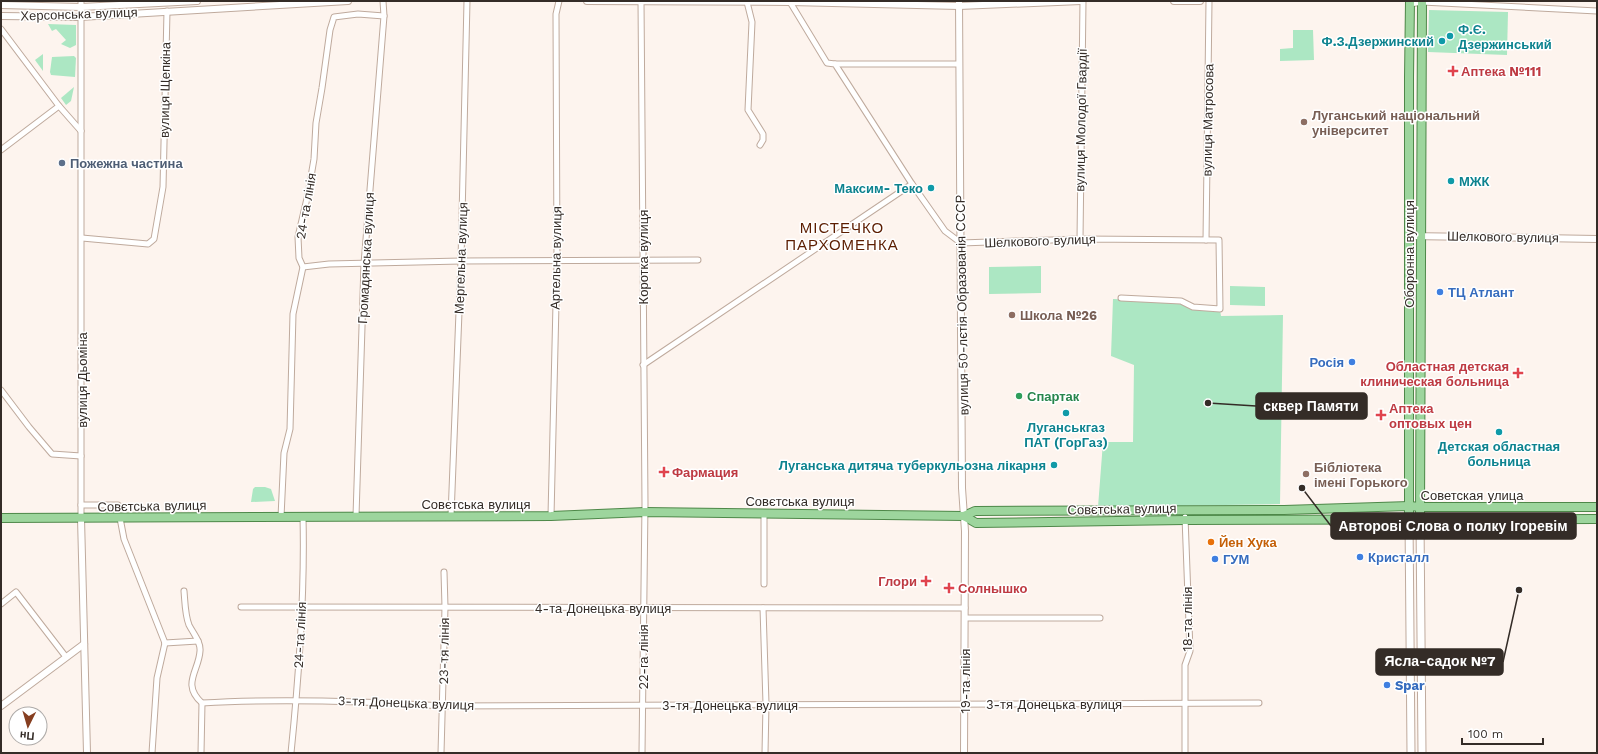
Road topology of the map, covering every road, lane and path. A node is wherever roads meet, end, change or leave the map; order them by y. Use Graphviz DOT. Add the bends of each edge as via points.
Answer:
graph roads {
  1 [pos="197,1"];
  2 [pos="348,1"];
  3 [pos="382,1"];
  4 [pos="467,1"];
  5 [pos="559,1"];
  6 [pos="587,1"];
  7 [pos="641,1"];
  8 [pos="1082,1"];
  9 [pos="1174,1"];
  10 [pos="1200,1"];
  11 [pos="1209,1"];
  12 [pos="169,2"];
  13 [pos="747,2"];
  14 [pos="790,2"];
  15 [pos="1410,2"];
  16 [pos="1422,2"];
  17 [pos="1436,2"];
  18 [pos="81,4"];
  19 [pos="959,4"];
  20 [pos="1,5"];
  21 [pos="167,11"];
  22 [pos="1597,11"];
  23 [pos="1,16"];
  24 [pos="384,16"];
  25 [pos="80,17"];
  26 [pos="1,29"];
  27 [pos="834,64"];
  28 [pos="959,64"];
  29 [pos="59,106"];
  30 [pos="81,131"];
  31 [pos="760,145"];
  32 [pos="1,150"];
  33 [pos="912,184"];
  34 [pos="1409,236"];
  35 [pos="1420,237"];
  36 [pos="82,238"];
  37 [pos="1597,238"];
  38 [pos="1080,239"];
  39 [pos="1206,240"];
  40 [pos="961,243"];
  41 [pos="643,259"];
  42 [pos="461,260"];
  43 [pos="698,260"];
  44 [pos="556,261"];
  45 [pos="364,264"];
  46 [pos="303,267"];
  47 [pos="1121,298"];
  48 [pos="643,365"];
  49 [pos="1,390"];
  50 [pos="81,456"];
  51 [pos="81,505"];
  52 [pos="118,505"];
  53 [pos="1409,506"];
  54 [pos="1421,507"];
  55 [pos="1597,507"];
  56 [pos="1185,509"];
  57 [pos="645,512"];
  58 [pos="764,513"];
  59 [pos="303,516"];
  60 [pos="356,516"];
  61 [pos="451,516"];
  62 [pos="551,516"];
  63 [pos="964,516"];
  64 [pos="281,517"];
  65 [pos="1,518"];
  66 [pos="81,518"];
  67 [pos="120,518"];
  68 [pos="1597,519"];
  69 [pos="1185,520"];
  70 [pos="1409,520"];
  71 [pos="1420,520"];
  72 [pos="444,572"];
  73 [pos="764,584"];
  74 [pos="184,591"];
  75 [pos="1,604"];
  76 [pos="241,606"];
  77 [pos="302,606"];
  78 [pos="445,607"];
  79 [pos="644,608"];
  80 [pos="763,608"];
  81 [pos="965,608"];
  82 [pos="965,618"];
  83 [pos="1100,618"];
  84 [pos="198,642"];
  85 [pos="166,643"];
  86 [pos="84,644"];
  87 [pos="66,657"];
  88 [pos="296,700"];
  89 [pos="202,703"];
  90 [pos="1259,703"];
  91 [pos="766,704"];
  92 [pos="965,704"];
  93 [pos="1185,704"];
  94 [pos="643,705"];
  95 [pos="1,706"];
  96 [pos="443,706"];
  97 [pos="87,753"];
  98 [pos="152,753"];
  99 [pos="201,753"];
  100 [pos="291,753"];
  101 [pos="441,753"];
  102 [pos="642,753"];
  103 [pos="765,753"];
  104 [pos="964,753"];
  105 [pos="1185,753"];
  106 [pos="1411,753"];
  107 [pos="1422,753"];
  1 -- 12 [label="street, Херсонська вулиця"];
  2 -- 21 [label="street, Херсонська вулиця"];
  3 -- 24 [label="street, Громадянська вулиця"];
  4 -- 42 [label="street, Мергельна вулиця"];
  5 -- 44 [label="street, Артельна вулиця" via="556,14"];
  6 -- 7 [label="street"];
  7 -- 13 [label="street"];
  7 -- 41 [label="street, Коротка вулиця"];
  8 -- 19 [label="street"];
  8 -- 38 [label="street, вулиця Молодої Гвардії"];
  9 -- 10 [label="street"];
  11 -- 39 [label="street, вулиця Матросова"];
  12 -- 18 [label="street, Херсонська вулиця"];
  13 -- 14 [label="street"];
  13 -- 31 [label="street" via="752,22 748,110 763,134"];
  14 -- 19 [label="street"];
  14 -- 27 [label="street" via="827,63"];
  15 -- 16 [label="street"];
  15 -- 34 [label="main road, Оборонна вулиця"];
  16 -- 17 [label="street"];
  16 -- 35 [label="main road, Оборонна вулиця"];
  17 -- 22 [label="street"];
  18 -- 20 [label="street, Херсонська вулиця"];
  18 -- 25 [label="street, вулиця Дьоміна"];
  19 -- 28 [label="street, вулиця 50-лєтія Образованія СССР"];
  21 -- 25 [label="street, Херсонська вулиця"];
  21 -- 36 [label="street, вулиця Щепкіна" via="163,187 154,239 148,244"];
  23 -- 25 [label="street, Херсонська вулиця"];
  24 -- 45 [label="street, Громадянська вулиця"];
  24 -- 46 [label="street, 24-та лінія" via="358,14 334,17 316,122 314,159 298,237 299,258"];
  25 -- 30 [label="street, вулиця Дьоміна"];
  26 -- 29 [label="street"];
  27 -- 28 [label="street"];
  27 -- 33 [label="street"];
  28 -- 40 [label="street, вулиця 50-лєтія Образованія СССР"];
  29 -- 30 [label="street"];
  29 -- 32 [label="street"];
  30 -- 36 [label="street, вулиця Дьоміна"];
  33 -- 40 [label="street" via="945,232"];
  33 -- 48 [label="street"];
  34 -- 35 [label="street, Шелкового вулиця"];
  34 -- 53 [label="main road, Оборонна вулиця"];
  35 -- 37 [label="street, Шелкового вулиця"];
  35 -- 54 [label="main road, Оборонна вулиця"];
  36 -- 50 [label="street, вулиця Дьоміна"];
  38 -- 39 [label="street, Шелкового вулиця"];
  38 -- 40 [label="street, Шелкового вулиця"];
  39 -- 47 [label="street, Шелкового вулиця" via="1219,240 1220,309 1194,307 1181,301"];
  40 -- 63 [label="street, вулиця 50-лєтія Образованія СССР"];
  41 -- 43 [label="street"];
  41 -- 44 [label="street"];
  41 -- 48 [label="street, Коротка вулиця"];
  42 -- 44 [label="street"];
  42 -- 45 [label="street"];
  42 -- 61 [label="street, Мергельна вулиця"];
  44 -- 62 [label="street, Артельна вулиця"];
  45 -- 46 [label="street"];
  45 -- 60 [label="street, Громадянська вулиця"];
  46 -- 64 [label="street, 24-та лінія" via="293,314 290,429 284,453"];
  48 -- 57 [label="street, Коротка вулиця"];
  49 -- 50 [label="street" via="52,454"];
  50 -- 51 [label="street, вулиця Дьоміна"];
  51 -- 52 [label="street"];
  51 -- 66 [label="street, вулиця Дьоміна"];
  53 -- 54 [label="main road, Советская улица"];
  53 -- 56 [label="main road, Советская улица" via="1284,510"];
  53 -- 70 [label="main road, Оборонна вулиця"];
  54 -- 55 [label="main road, Советская улица"];
  54 -- 71 [label="main road, Оборонна вулиця"];
  56 -- 63 [label="main road, Советская улица" via="974,511"];
  56 -- 69 [label="street, 18-та лінія"];
  57 -- 58 [label="main road, Совєтська вулиця"];
  57 -- 62 [label="main road, Совєтська вулиця"];
  57 -- 79 [label="street, 22-га лінія"];
  58 -- 63 [label="main road, Совєтська вулиця"];
  58 -- 73 [label="street"];
  59 -- 60 [label="main road, Совєтська вулиця"];
  59 -- 64 [label="main road, Совєтська вулиця"];
  59 -- 77 [label="street, 24-та лінія"];
  60 -- 61 [label="main road, Совєтська вулиця"];
  61 -- 62 [label="main road, Совєтська вулиця"];
  63 -- 69 [label="main road, Совєтська вулиця" via="976,523"];
  63 -- 81 [label="street, вулиця 50-лєтія Образованія СССР"];
  64 -- 67 [label="main road, Совєтська вулиця"];
  65 -- 66 [label="main road, Совєтська вулиця"];
  66 -- 67 [label="main road, Совєтська вулиця"];
  66 -- 86 [label="street, вулиця Дьоміна"];
  67 -- 85 [label="street" via="124,539"];
  68 -- 71 [label="main road, Совєтська вулиця"];
  69 -- 70 [label="main road, Совєтська вулиця"];
  69 -- 93 [label="street, 18-та лінія" via="1190,651 1185,665"];
  70 -- 71 [label="main road, Совєтська вулиця"];
  70 -- 106 [label="main road"];
  71 -- 107 [label="main road"];
  72 -- 78 [label="street, 23-тя лінія"];
  74 -- 84 [label="street" via="189,624"];
  75 -- 87 [label="street" via="16,592"];
  76 -- 77 [label="street, 4-та Донецька вулиця"];
  77 -- 78 [label="street, 4-та Донецька вулиця"];
  77 -- 88 [label="street, 24-та лінія"];
  78 -- 79 [label="street, 4-та Донецька вулиця"];
  78 -- 96 [label="street, 23-тя лінія"];
  79 -- 80 [label="street, 4-та Донецька вулиця"];
  79 -- 94 [label="street, 22-га лінія"];
  80 -- 81 [label="street, 4-та Донецька вулиця"];
  80 -- 91 [label="street"];
  81 -- 82 [label="street, 19-та лінія"];
  82 -- 83 [label="street"];
  82 -- 92 [label="street, 19-та лінія"];
  84 -- 85 [label="street"];
  84 -- 89 [label="street" via="200,650 192,687"];
  85 -- 98 [label="street" via="157,678"];
  86 -- 87 [label="street"];
  86 -- 97 [label="street, вулиця Дьоміна"];
  87 -- 95 [label="street"];
  88 -- 89 [label="street, 3-тя Донецька вулиця"];
  88 -- 96 [label="street, 3-тя Донецька вулиця"];
  88 -- 100 [label="street, 24-та лінія"];
  89 -- 99 [label="street"];
  90 -- 93 [label="street, 3-тя Донецька вулиця"];
  91 -- 92 [label="street, 3-тя Донецька вулиця"];
  91 -- 94 [label="street, 3-тя Донецька вулиця"];
  91 -- 103 [label="street"];
  92 -- 93 [label="street, 3-тя Донецька вулиця"];
  92 -- 104 [label="street, 19-та лінія"];
  93 -- 105 [label="street, 18-та лінія"];
  94 -- 96 [label="street, 3-тя Донецька вулиця"];
  94 -- 102 [label="street, 22-га лінія"];
  96 -- 101 [label="street, 23-тя лінія"];
}
